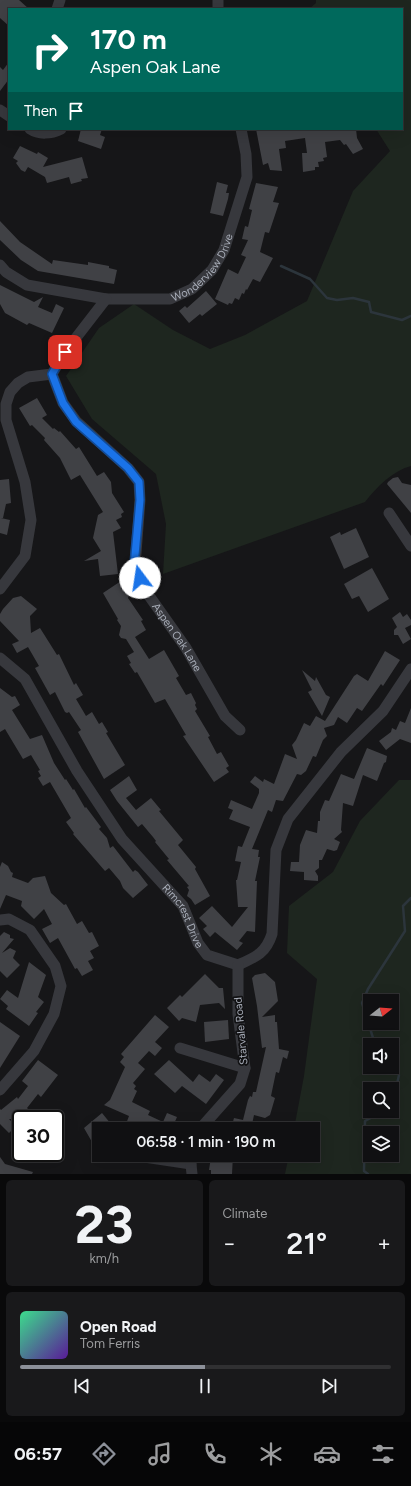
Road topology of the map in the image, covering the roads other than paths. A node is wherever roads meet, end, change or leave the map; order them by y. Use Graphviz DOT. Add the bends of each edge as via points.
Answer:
graph roads {
  1 [pos="32,130"];
  2 [pos="59,130"];
  3 [pos="241,130"];
  4 [pos="0,265"];
  5 [pos="106,299"];
  6 [pos="52,374"];
  7 [pos="389,513"];
  8 [pos="411,546"];
  9 [pos="0,589"];
  10 [pos="0,658"];
  11 [pos="411,669"];
  12 [pos="240,730"];
  13 [pos="0,920"];
  14 [pos="238,965"];
  15 [pos="180,1048"];
  16 [pos="245,1068"];
  17 [pos="0,1090"];
  18 [pos="206,1122"];
  19 [pos="178,1162"];
  20 [pos="191,1164"];
  1 -- 2 [label="street"];
  3 -- 5 [label="street, Wonderview Drive" via="247,176 224,250 212,270 192,289 170,299"];
  4 -- 5 [label="street, Wonderview Drive" via="6,272 27,285"];
  5 -- 6 [label="street" via="65,352"];
  6 -- 9 [label="street" via="28,377 18,383 10,392 6,404 6,420 26,482 31,520 25,556"];
  6 -- 12 [label="street, Aspen Oak Lane" via="63,403 76,422 128,468 139,482 140,500 134,566 145,590 186,648 225,716"];
  7 -- 8 [label="street"];
  10 -- 14 [label="street, Rimcrest Drive" via="25,679 77,771 122,839 183,906 198,943 207,955"];
  11 -- 14 [label="street" via="383,711 341,752 288,819 276,850 272,934 268,947"];
  13 -- 17 [label="street" via="9,919 30,930 55,966 61,986 54,1014 34,1051"];
  14 -- 16 [label="street, Starvale Road" via="238,1014"];
  15 -- 16 [label="street"];
  16 -- 18 [label="street, Starvale Road" via="240,1084"];
  19 -- 20 [label="street"];
}
